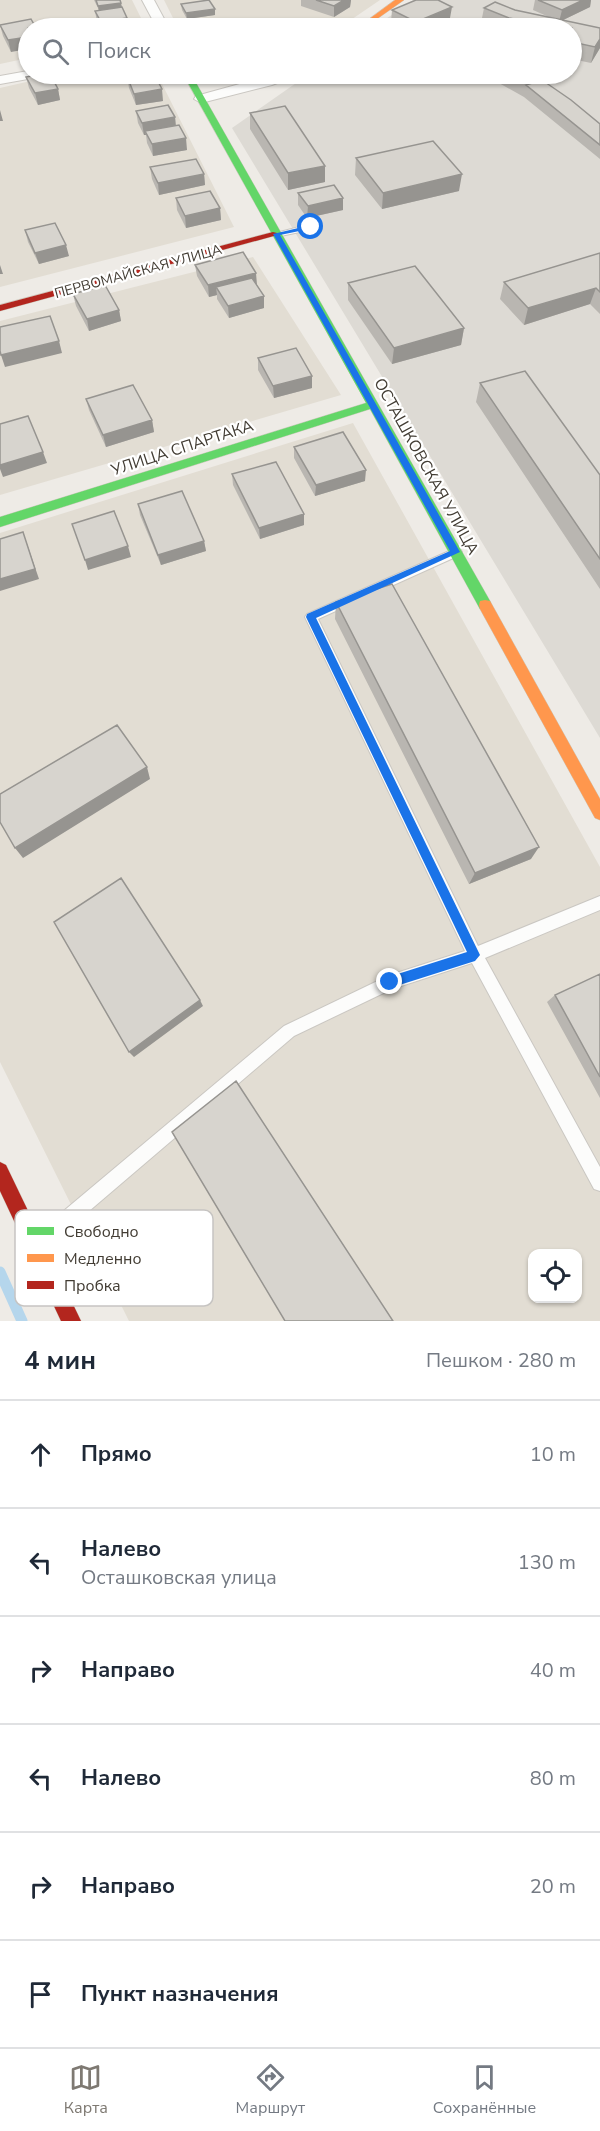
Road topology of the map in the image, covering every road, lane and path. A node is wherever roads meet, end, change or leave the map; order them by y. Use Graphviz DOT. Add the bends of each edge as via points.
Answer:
graph roads {
  1 [pos="148,0"];
  2 [pos="400,0"];
  3 [pos="158,18"];
  4 [pos="374,18"];
  5 [pos="18,77"];
  6 [pos="0,80"];
  7 [pos="193,84"];
  8 [pos="256,84"];
  9 [pos="201,99"];
  10 [pos="311,227"];
  11 [pos="276,234"];
  12 [pos="0,308"];
  13 [pos="374,404"];
  14 [pos="0,522"];
  15 [pos="456,552"];
  16 [pos="600,813"];
  17 [pos="600,903"];
  18 [pos="475,955"];
  19 [pos="0,1171"];
  20 [pos="600,1183"];
  21 [pos="18,1210"];
  22 [pos="78,1210"];
  23 [pos="64,1306"];
  24 [pos="71,1321"];
  1 -- 3 [label="street"];
  2 -- 4 [label="street"];
  5 -- 6 [label="street"];
  7 -- 9 [label="street, ОСТАШКОВСКАЯ УЛИЦА"];
  8 -- 9 [label="street"];
  9 -- 11 [label="street, ОСТАШКОВСКАЯ УЛИЦА"];
  10 -- 11 [label="lane"];
  11 -- 12 [label="street, ПЕРВОМАЙСКАЯ УЛИЦА"];
  11 -- 13 [label="street, ОСТАШКОВСКАЯ УЛИЦА"];
  13 -- 14 [label="street, УЛИЦА СПАРТАКА"];
  13 -- 15 [label="street, ОСТАШКОВСКАЯ УЛИЦА"];
  15 -- 16 [label="street, ОСТАШКОВСКАЯ УЛИЦА"];
  15 -- 18 [label="lane" via="311,617"];
  17 -- 18 [label="lane"];
  18 -- 20 [label="lane"];
  18 -- 22 [label="lane" via="390,982 289,1031"];
  19 -- 21 [label="street"];
  23 -- 24 [label="street"];
}
